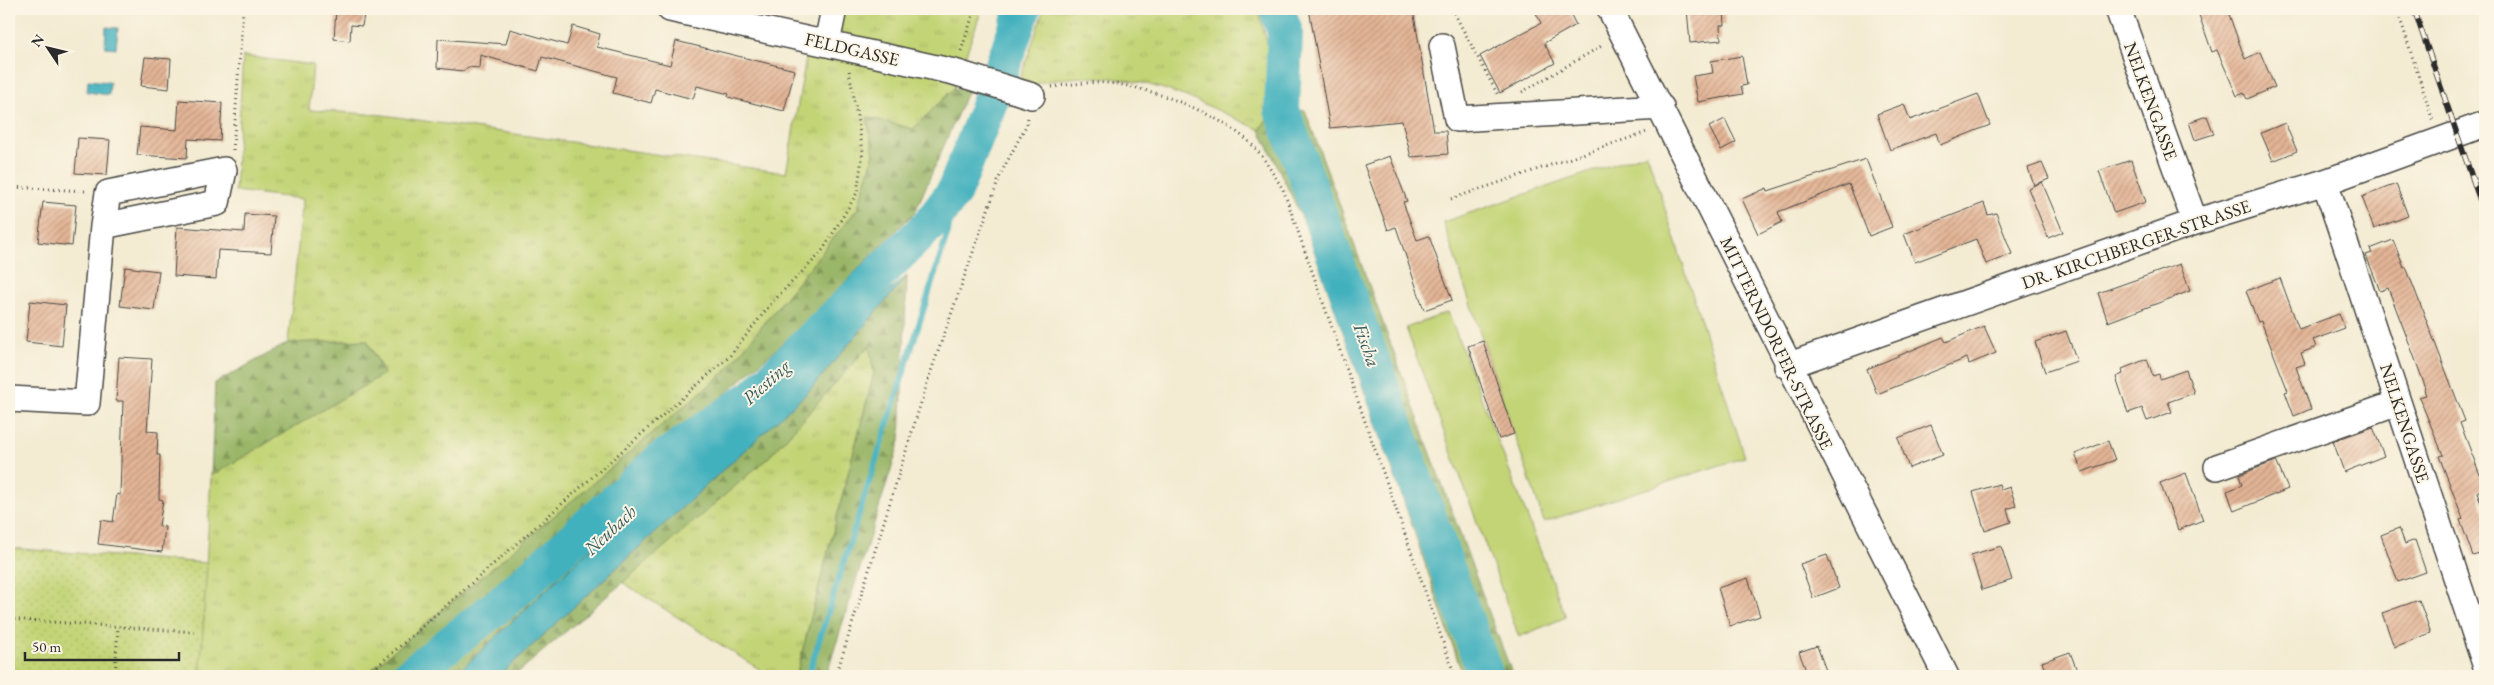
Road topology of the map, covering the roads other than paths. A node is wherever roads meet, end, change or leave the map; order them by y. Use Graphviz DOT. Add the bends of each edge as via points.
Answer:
graph roads {
  1 [pos="670,9"];
  2 [pos="834,9"];
  3 [pos="1610,9"];
  4 [pos="2118,9"];
  5 [pos="836,45"];
  6 [pos="1442,46"];
  7 [pos="1022,94"];
  8 [pos="1665,116"];
  9 [pos="2485,124"];
  10 [pos="2325,182"];
  11 [pos="2195,222"];
  12 [pos="102,226"];
  13 [pos="1787,366"];
  14 [pos="9,399"];
  15 [pos="2398,403"];
  16 [pos="2216,467"];
  17 [pos="2485,664"];
  18 [pos="1946,676"];
  1 -- 5 [label="street, FELDGASSE"];
  2 -- 5 [label="street"];
  3 -- 8 [label="street, MITTERNDORFER-STRASSE"];
  4 -- 11 [label="street, NELKENGASSE"];
  5 -- 7 [label="street, FELDGASSE" via="962,75"];
  6 -- 8 [label="street" via="1457,119 1506,110"];
  8 -- 13 [label="street, MITTERNDORFER-STRASSE"];
  9 -- 10 [label="street, DR. KIRCHBERGER-STRASSE"];
  10 -- 11 [label="street, DR. KIRCHBERGER-STRASSE"];
  10 -- 15 [label="street, NELKENGASSE"];
  11 -- 13 [label="street, DR. KIRCHBERGER-STRASSE"];
  12 -- 12 [label="street" via="108,193 224,170 217,203"];
  12 -- 14 [label="street" via="87,403"];
  13 -- 18 [label="street, MITTERNDORFER-STRASSE"];
  15 -- 16 [label="street"];
  15 -- 17 [label="street, NELKENGASSE"];
}
